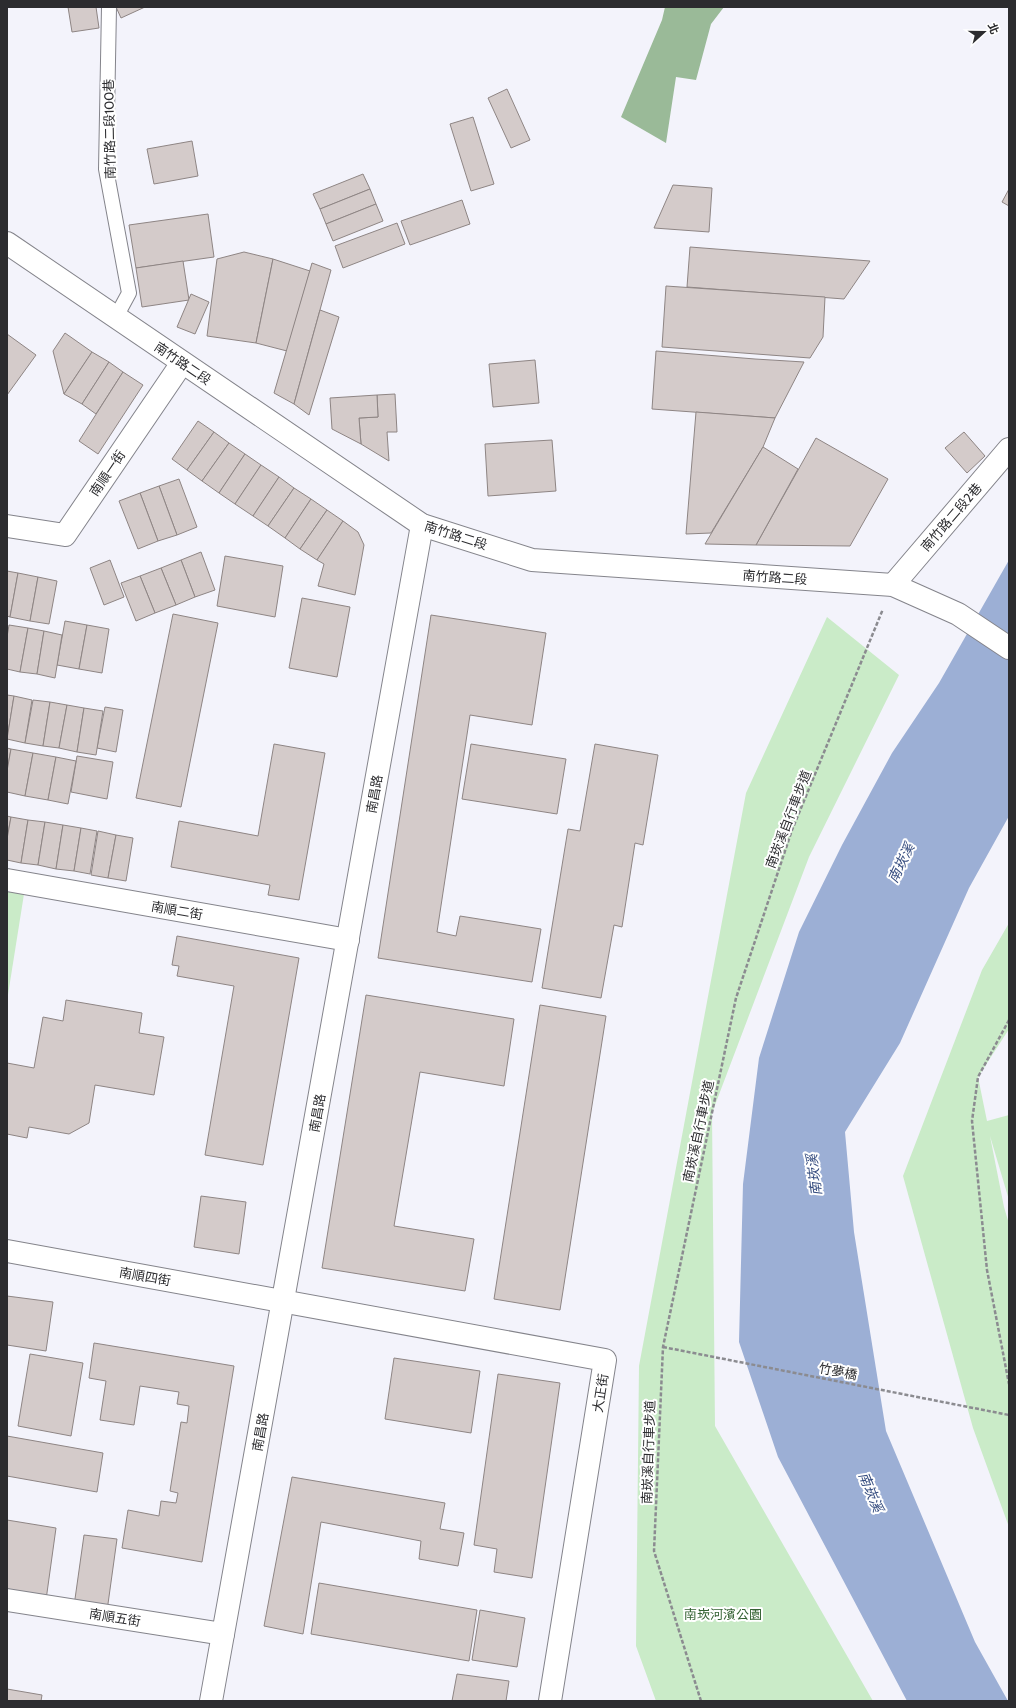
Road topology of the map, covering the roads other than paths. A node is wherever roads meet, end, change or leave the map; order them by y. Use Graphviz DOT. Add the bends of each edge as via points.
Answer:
graph roads {
  1 [pos="109,7"];
  2 [pos="7,243"];
  3 [pos="116,317"];
  4 [pos="182,362"];
  5 [pos="1009,448"];
  6 [pos="422,525"];
  7 [pos="7,526"];
  8 [pos="893,585"];
  9 [pos="1009,648"];
  10 [pos="7,880"];
  11 [pos="348,940"];
  12 [pos="7,1251"];
  13 [pos="284,1301"];
  14 [pos="7,1600"];
  15 [pos="223,1634"];
  16 [pos="211,1701"];
  17 [pos="550,1701"];
  1 -- 3 [label="lane, 南竹路二段100巷" via="106,169 129,293"];
  2 -- 3 [label="street, 南竹路二段"];
  3 -- 4 [label="street, 南竹路二段"];
  4 -- 6 [label="street, 南竹路二段"];
  4 -- 7 [label="street, 南順一街" via="65,535"];
  5 -- 8 [label="street, 南竹路二段2巷"];
  6 -- 8 [label="street, 南竹路二段" via="532,560"];
  6 -- 11 [label="street, 南昌路"];
  8 -- 9 [label="street, 南竹路二段" via="958,614"];
  10 -- 11 [label="street, 南順二街"];
  11 -- 13 [label="street, 南昌路"];
  12 -- 13 [label="street, 南順四街"];
  13 -- 15 [label="street, 南昌路"];
  13 -- 17 [label="street, 大正街" via="605,1360"];
  14 -- 15 [label="street, 南順五街"];
  15 -- 16 [label="street, 南昌路"];
}
